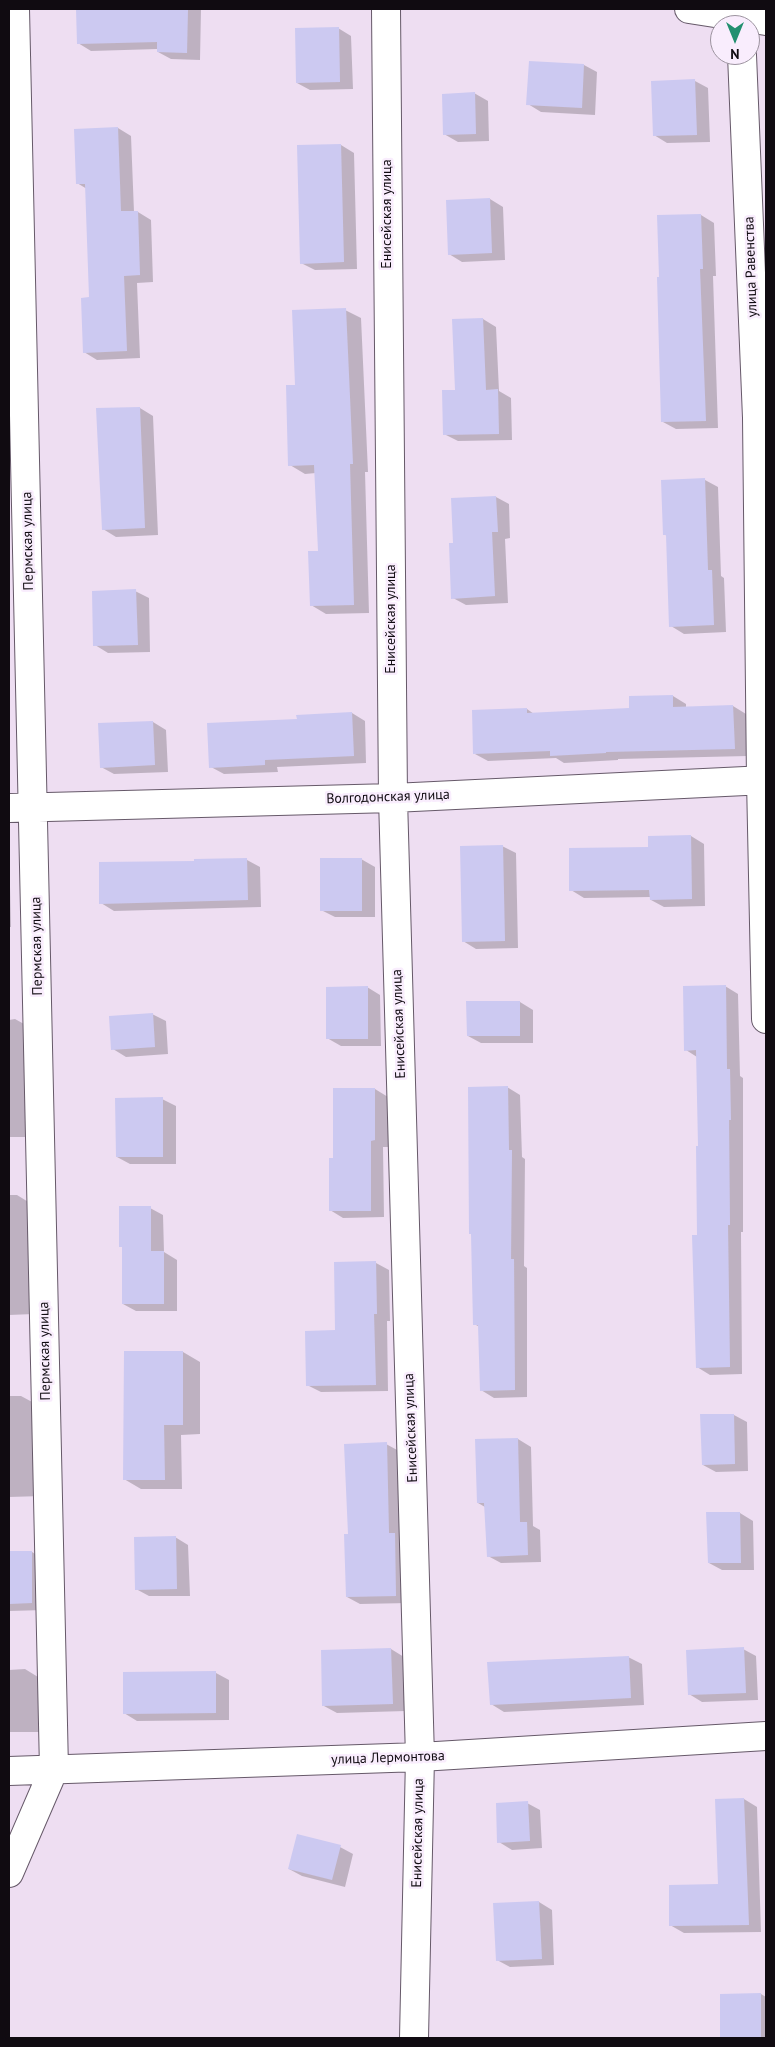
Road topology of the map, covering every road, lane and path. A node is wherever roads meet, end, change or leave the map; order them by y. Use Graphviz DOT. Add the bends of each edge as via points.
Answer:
graph roads {
  1 [pos="15,9"];
  2 [pos="386,9"];
  3 [pos="688,9"];
  4 [pos="718,15"];
  5 [pos="742,65"];
  6 [pos="764,780"];
  7 [pos="392,798"];
  8 [pos="21,807"];
  9 [pos="766,1019"];
  10 [pos="766,1736"];
  11 [pos="420,1757"];
  12 [pos="54,1769"];
  13 [pos="9,1771"];
  14 [pos="9,1873"];
  15 [pos="414,2038"];
  1 -- 8 [label="street, Пермская улица"];
  2 -- 7 [label="street, Енисейская улица"];
  3 -- 4 [label="street"];
  5 -- 6 [label="street, улица Равенства" via="757,418"];
  6 -- 7 [label="street, Волгодонская улица"];
  6 -- 9 [label="street, улица Равенства"];
  7 -- 8 [label="street, Волгодонская улица"];
  7 -- 11 [label="street, Енисейская улица"];
  8 -- 12 [label="street, Пермская улица"];
  10 -- 11 [label="street, улица Лермонтова"];
  11 -- 12 [label="street, улица Лермонтова"];
  11 -- 15 [label="street, Енисейская улица"];
  12 -- 13 [label="street, улица Лермонтова"];
  12 -- 14 [label="street, Пермская улица"];
}
